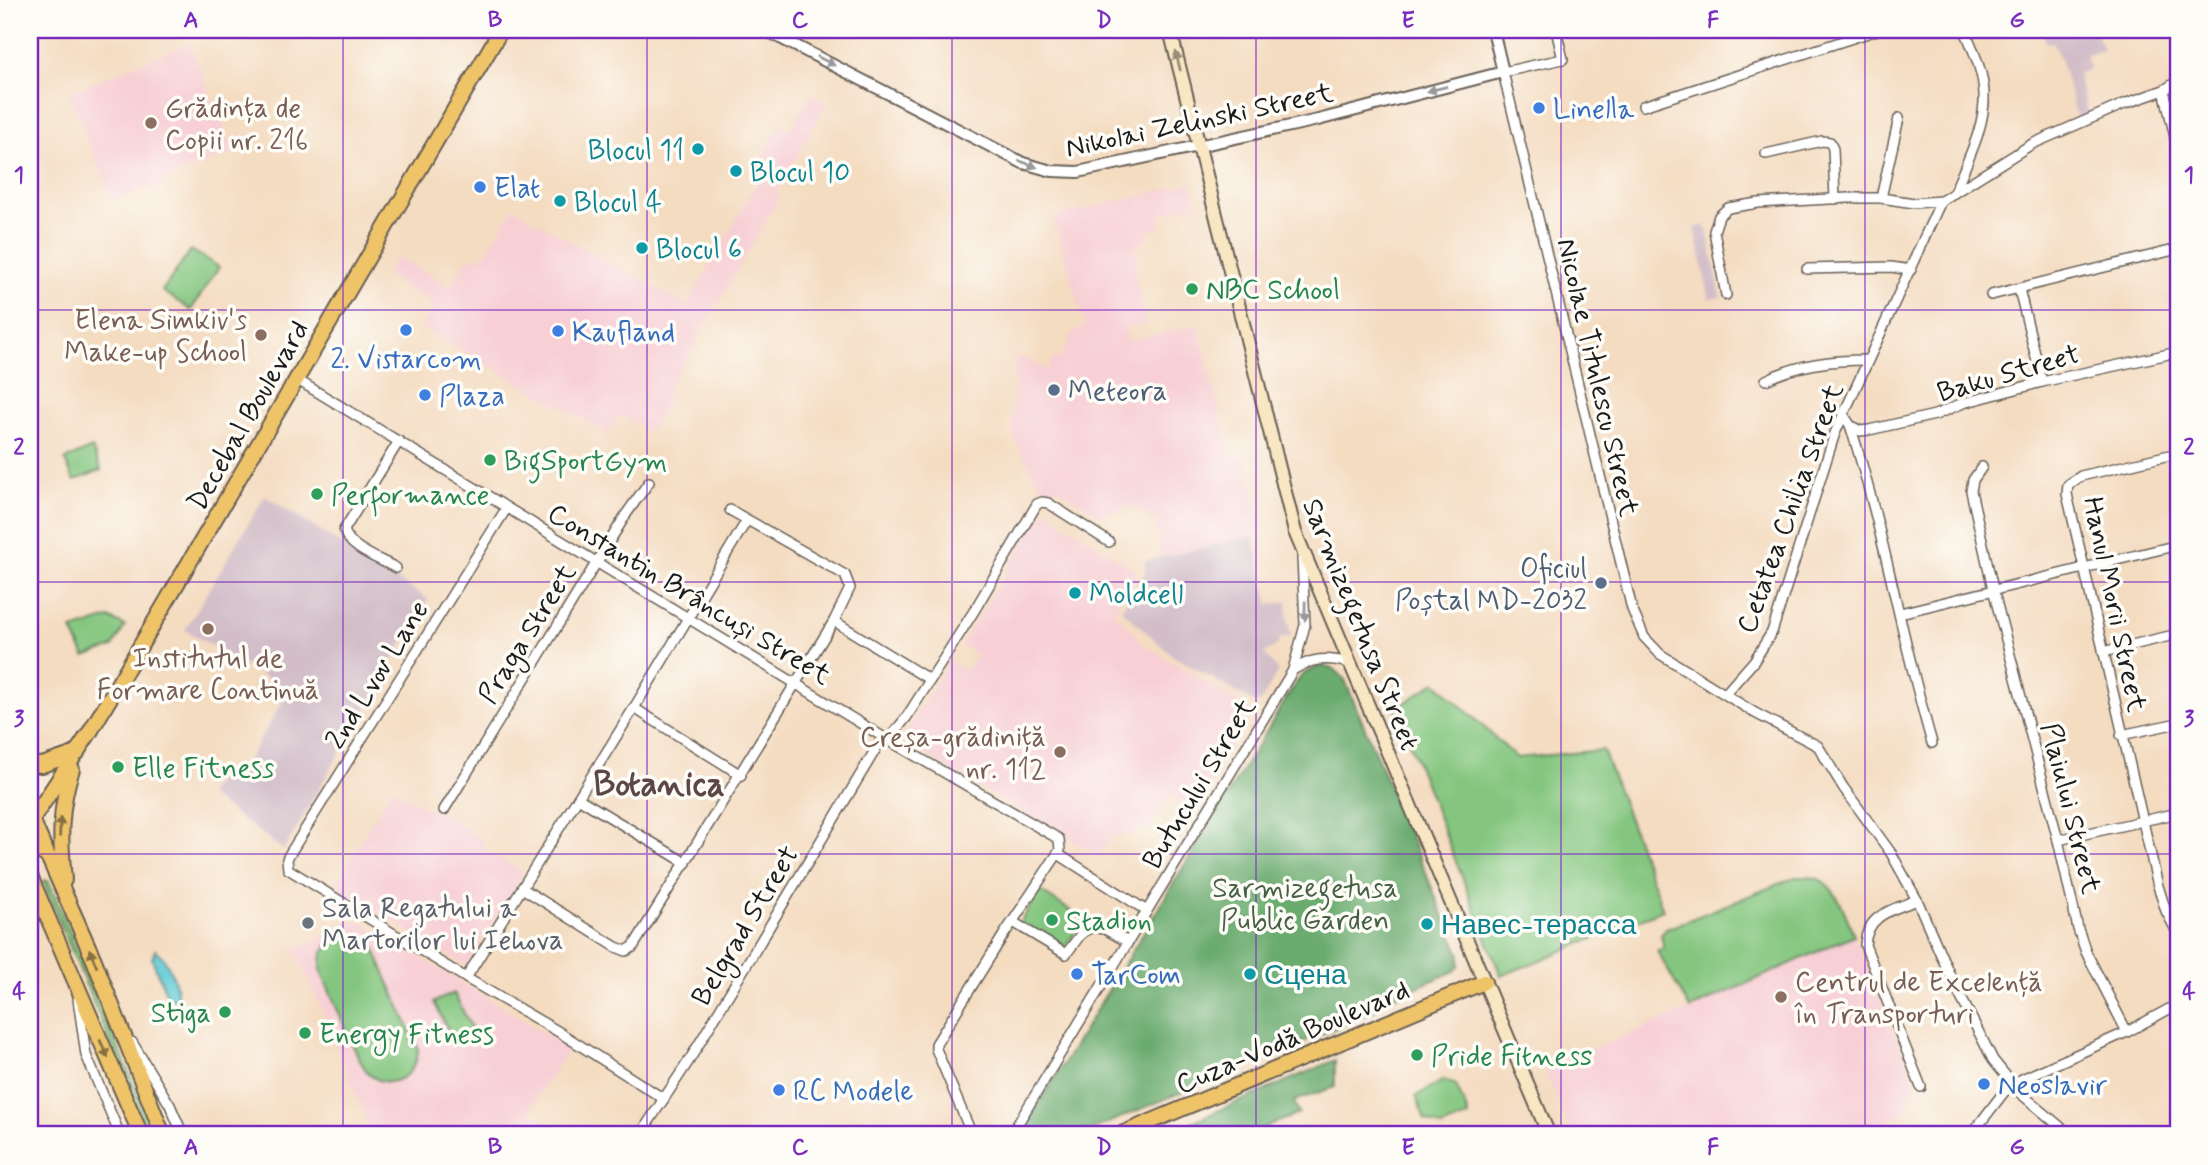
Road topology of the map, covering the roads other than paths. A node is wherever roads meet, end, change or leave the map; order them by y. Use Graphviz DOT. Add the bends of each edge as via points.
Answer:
graph roads {
  1 [pos="502,30"];
  2 [pos="765,30"];
  3 [pos="1170,30"];
  4 [pos="1493,30"];
  5 [pos="1556,30"];
  6 [pos="1877,30"];
  7 [pos="1965,30"];
  8 [pos="1503,72"];
  9 [pos="2178,81"];
  10 [pos="2164,90"];
  11 [pos="1643,106"];
  12 [pos="1899,118"];
  13 [pos="1199,145"];
  14 [pos="2178,150"];
  15 [pos="1766,154"];
  16 [pos="1954,193"];
  17 [pos="1881,198"];
  18 [pos="1835,199"];
  19 [pos="1941,201"];
  20 [pos="2178,249"];
  21 [pos="1807,268"];
  22 [pos="1911,270"];
  23 [pos="2019,289"];
  24 [pos="1726,295"];
  25 [pos="1991,295"];
  26 [pos="2178,352"];
  27 [pos="1868,360"];
  28 [pos="296,379"];
  29 [pos="1766,380"];
  30 [pos="2042,382"];
  31 [pos="1843,414"];
  32 [pos="1850,425"];
  33 [pos="399,441"];
  34 [pos="2178,453"];
  35 [pos="1982,467"];
  36 [pos="649,482"];
  37 [pos="506,509"];
  38 [pos="730,510"];
  39 [pos="747,520"];
  40 [pos="1109,542"];
  41 [pos="2178,544"];
  42 [pos="1301,551"];
  43 [pos="597,562"];
  44 [pos="2083,566"];
  45 [pos="396,568"];
  46 [pos="1993,589"];
  47 [pos="1900,613"];
  48 [pos="688,617"];
  49 [pos="834,621"];
  50 [pos="2178,635"];
  51 [pos="2103,652"];
  52 [pos="1349,663"];
  53 [pos="1293,670"];
  54 [pos="930,680"];
  55 [pos="794,683"];
  56 [pos="1725,694"];
  57 [pos="634,708"];
  58 [pos="2178,723"];
  59 [pos="2121,735"];
  60 [pos="886,739"];
  61 [pos="1932,743"];
  62 [pos="77,753"];
  63 [pos="30,764"];
  64 [pos="741,775"];
  65 [pos="578,798"];
  66 [pos="444,810"];
  67 [pos="2178,813"];
  68 [pos="30,819"];
  69 [pos="2144,820"];
  70 [pos="2058,840"];
  71 [pos="30,846"];
  72 [pos="1058,855"];
  73 [pos="49,857"];
  74 [pos="686,863"];
  75 [pos="57,874"];
  76 [pos="31,882"];
  77 [pos="522,888"];
  78 [pos="66,895"];
  79 [pos="1917,900"];
  80 [pos="1147,911"];
  81 [pos="1013,922"];
  82 [pos="2178,934"];
  83 [pos="1128,942"];
  84 [pos="466,978"];
  85 [pos="1485,982"];
  86 [pos="76,987"];
  87 [pos="2178,1004"];
  88 [pos="119,1020"];
  89 [pos="2127,1032"];
  90 [pos="2013,1085"];
  91 [pos="1921,1087"];
  92 [pos="664,1099"];
  93 [pos="120,1135"];
  94 [pos="141,1135"];
  95 [pos="163,1135"];
  96 [pos="183,1135"];
  97 [pos="640,1135"];
  98 [pos="972,1135"];
  99 [pos="1011,1135"];
  100 [pos="1119,1135"];
  101 [pos="1549,1135"];
  102 [pos="1971,1135"];
  103 [pos="2070,1135"];
  1 -- 28 [label="main road, Decebal Boulevard"];
  2 -- 13 [label="street, Nikolai Zelinski Street, one-way" via="1042,169 1078,172"];
  13 -- 3 [label="main road, Sarmizegetusa Street, one-way"];
  4 -- 8 [label="street, Nicolae Titulescu Street"];
  5 -- 8 [label="street" via="1563,59"];
  6 -- 11 [label="street"];
  7 -- 16 [label="street" via="1980,71 1984,108"];
  8 -- 13 [label="street, Nikolai Zelinski Street, one-way"];
  8 -- 56 [label="street, Nicolae Titulescu Street" via="1632,608 1653,649"];
  9 -- 10 [label="street"];
  10 -- 14 [label="street"];
  10 -- 16 [label="street" via="2032,144"];
  12 -- 17 [label="street"];
  13 -- 42 [label="main road, Sarmizegetusa Street"];
  15 -- 18 [label="street" via="1830,142"];
  16 -- 19 [label="street"];
  17 -- 18 [label="street"];
  17 -- 19 [label="street"];
  18 -- 24 [label="street" via="1758,203 1722,212 1714,231"];
  19 -- 22 [label="street, Cetatea Chilia Street"];
  20 -- 23 [label="street"];
  21 -- 22 [label="street"];
  22 -- 27 [label="street, Cetatea Chilia Street"];
  23 -- 25 [label="street"];
  23 -- 30 [label="street"];
  26 -- 30 [label="street, Baku Street"];
  27 -- 29 [label="street" via="1816,363"];
  27 -- 31 [label="street, Cetatea Chilia Street"];
  28 -- 33 [label="street, Constantin Brâncuși Street"];
  28 -- 62 [label="main road, Decebal Boulevard"];
  30 -- 32 [label="street, Baku Street" via="1883,428 1860,431"];
  31 -- 32 [label="street"];
  31 -- 56 [label="street, Cetatea Chilia Street" via="1772,632"];
  32 -- 47 [label="street"];
  33 -- 37 [label="street, Constantin Brâncuși Street"];
  33 -- 45 [label="street" via="344,530 355,545"];
  34 -- 44 [label="street, Hanul Morii Street" via="2081,477 2068,485"];
  35 -- 46 [label="street, Plaiului Street" via="1971,491"];
  36 -- 43 [label="street, Praga Street"];
  37 -- 43 [label="street, Constantin Brâncuși Street"];
  37 -- 84 [label="street, 2nd Lvov Lane" via="286,863 292,873"];
  38 -- 39 [label="street"];
  39 -- 48 [label="street"];
  39 -- 49 [label="street" via="845,575 850,588"];
  40 -- 54 [label="street, Belgrad Street" via="1048,503 1039,503"];
  41 -- 44 [label="street"];
  42 -- 52 [label="main road, Sarmizegetusa Street"];
  42 -- 53 [label="street, Butucului Street, one-way" via="1305,625"];
  43 -- 48 [label="street, Constantin Brâncuși Street"];
  43 -- 66 [label="street, Praga Street"];
  44 -- 46 [label="street"];
  44 -- 51 [label="street, Hanul Morii Street"];
  46 -- 47 [label="street"];
  46 -- 70 [label="street, Plaiului Street"];
  47 -- 61 [label="street"];
  48 -- 55 [label="street, Constantin Brâncuși Street"];
  48 -- 57 [label="street"];
  49 -- 54 [label="street"];
  49 -- 55 [label="street"];
  50 -- 51 [label="street"];
  51 -- 59 [label="street, Hanul Morii Street"];
  52 -- 53 [label="street" via="1320,659"];
  52 -- 85 [label="main road, Sarmizegetusa Street"];
  53 -- 80 [label="street, Butucului Street"];
  54 -- 60 [label="street, Belgrad Street"];
  55 -- 60 [label="street, Constantin Brâncuși Street"];
  55 -- 64 [label="street"];
  56 -- 79 [label="street" via="1818,746 1891,853"];
  57 -- 64 [label="street"];
  57 -- 65 [label="street"];
  58 -- 59 [label="street"];
  59 -- 69 [label="street, Hanul Morii Street"];
  60 -- 72 [label="street, Constantin Brâncuși Street" via="1055,836 1061,843"];
  60 -- 92 [label="street, Belgrad Street"];
  62 -- 63 [label="main road" via="42,765"];
  62 -- 68 [label="main road, Decebal Boulevard"];
  78 -- 62 [label="main road, one-way" via="60,828 66,784"];
  64 -- 74 [label="street"];
  65 -- 74 [label="street"];
  65 -- 77 [label="street"];
  67 -- 69 [label="street"];
  68 -- 73 [label="main road"];
  69 -- 70 [label="street"];
  69 -- 82 [label="street, Hanul Morii Street" via="2158,886"];
  70 -- 89 [label="street, Plaiului Street" via="2086,952"];
  71 -- 73 [label="main road"];
  72 -- 80 [label="street"];
  72 -- 81 [label="street"];
  73 -- 75 [label="main road"];
  74 -- 77 [label="street" via="626,951"];
  75 -- 76 [label="main road"];
  75 -- 78 [label="main road"];
  76 -- 86 [label="main road"];
  77 -- 84 [label="street"];
  88 -- 78 [label="main road, one-way"];
  79 -- 90 [label="street" via="1978,1032"];
  79 -- 91 [label="street" via="1875,919 1865,945"];
  80 -- 83 [label="street, Butucului Street"];
  81 -- 83 [label="street" via="1066,954 1091,926"];
  81 -- 98 [label="street" via="936,1044"];
  83 -- 99 [label="street, Butucului Street"];
  84 -- 92 [label="street"];
  85 -- 100 [label="main road, Cuza-Vodă Boulevard"];
  85 -- 101 [label="main road, Sarmizegetusa Street"];
  86 -- 93 [label="street" via="86,1055"];
  86 -- 94 [label="main road, one-way"];
  87 -- 89 [label="street"];
  88 -- 95 [label="main road"];
  88 -- 96 [label="street"];
  89 -- 90 [label="street"];
  90 -- 102 [label="street"];
  90 -- 103 [label="street"];
  92 -- 97 [label="street, Belgrad Street"];
}
